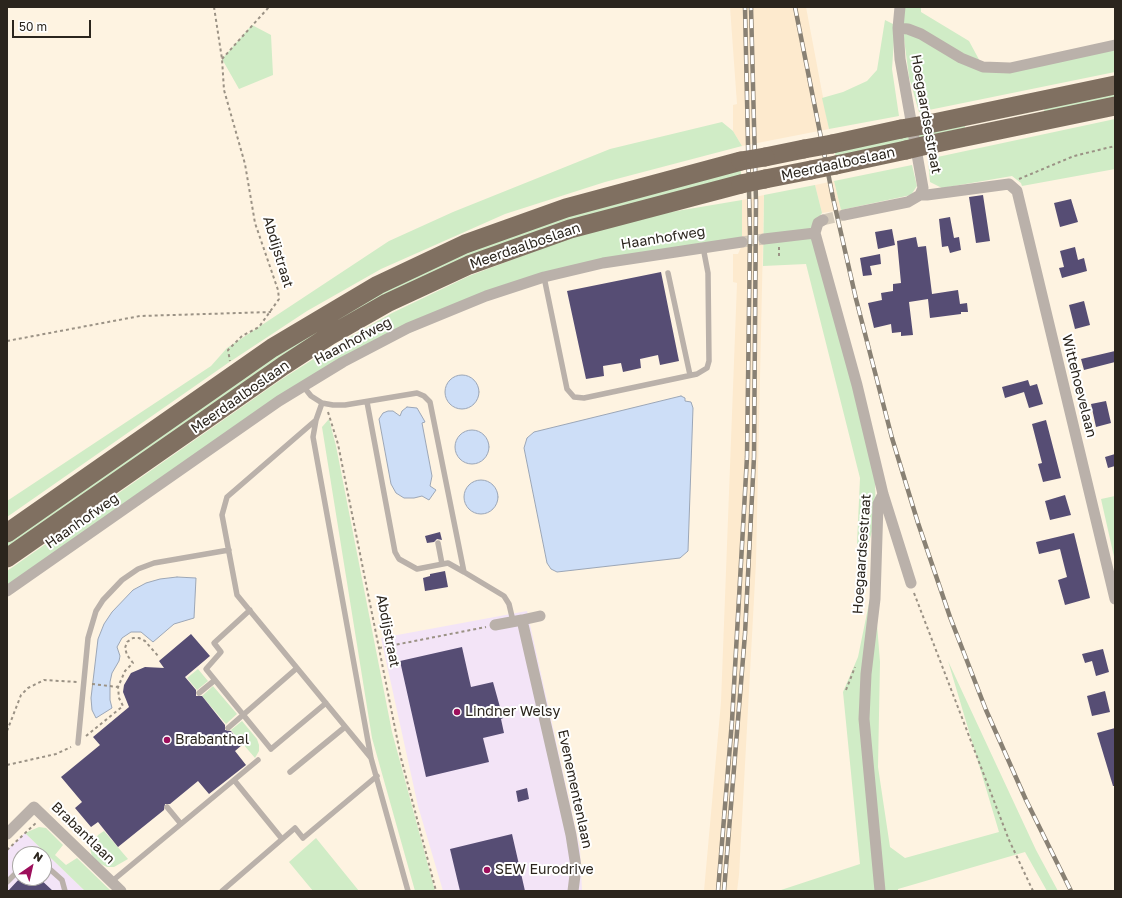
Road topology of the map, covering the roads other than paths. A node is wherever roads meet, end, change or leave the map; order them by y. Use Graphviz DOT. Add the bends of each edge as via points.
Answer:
graph roads {
  1 [pos="900,7"];
  2 [pos="898,28"];
  3 [pos="1115,45"];
  4 [pos="1115,85"];
  5 [pos="1115,106"];
  6 [pos="920,194"];
  7 [pos="844,215"];
  8 [pos="823,220"];
  9 [pos="815,233"];
  10 [pos="764,239"];
  11 [pos="742,242"];
  12 [pos="703,247"];
  13 [pos="668,273"];
  14 [pos="544,277"];
  15 [pos="690,375"];
  16 [pos="303,386"];
  17 [pos="367,402"];
  18 [pos="322,403"];
  19 [pos="316,420"];
  20 [pos="883,494"];
  21 [pos="7,533"];
  22 [pos="438,543"];
  23 [pos="229,550"];
  24 [pos="7,558"];
  25 [pos="442,564"];
  26 [pos="464,572"];
  27 [pos="911,583"];
  28 [pos="7,591"];
  29 [pos="1115,599"];
  30 [pos="250,610"];
  31 [pos="540,616"];
  32 [pos="517,620"];
  33 [pos="495,625"];
  34 [pos="297,668"];
  35 [pos="215,680"];
  36 [pos="199,693"];
  37 [pos="326,703"];
  38 [pos="243,714"];
  39 [pos="345,727"];
  40 [pos="228,728"];
  41 [pos="78,743"];
  42 [pos="371,758"];
  43 [pos="258,760"];
  44 [pos="290,772"];
  45 [pos="377,776"];
  46 [pos="234,780"];
  47 [pos="167,807"];
  48 [pos="181,824"];
  49 [pos="7,834"];
  50 [pos="282,839"];
  51 [pos="52,871"];
  52 [pos="111,882"];
  53 [pos="65,891"];
  54 [pos="121,891"];
  55 [pos="222,891"];
  56 [pos="408,891"];
  57 [pos="573,891"];
  58 [pos="880,891"];
  1 -- 2 [label="street, Hoegaardsestraat"];
  2 -- 3 [label="street" via="920,34 961,58 983,67 1010,68"];
  2 -- 6 [label="street, Hoegaardsestraat" via="900,60 922,182"];
  4 -- 21 [label="highway, Meerdaalboslaan, bridge" via="741,162 566,208 465,244 378,285 272,348"];
  5 -- 24 [label="highway, Meerdaalboslaan, bridge" via="741,184 570,229 469,265 387,303 329,336"];
  6 -- 7 [label="street" via="908,202"];
  6 -- 29 [label="street, Wittehoevelaan" via="1009,184 1017,191"];
  8 -- 9 [label="street" via="818,223"];
  9 -- 10 [label="street"];
  9 -- 20 [label="street, Hoegaardsestraat" via="857,385"];
  11 -- 12 [label="street, Haanhofweg"];
  12 -- 14 [label="street, Haanhofweg" via="603,263"];
  12 -- 15 [label="lane" via="708,273 709,364 703,372"];
  13 -- 15 [label="lane"];
  14 -- 15 [label="lane" via="566,386 571,395 584,398"];
  14 -- 16 [label="street, Haanhofweg" via="486,296 408,328"];
  16 -- 18 [label="lane" via="311,396"];
  16 -- 28 [label="street, Haanhofweg"];
  17 -- 18 [label="lane" via="346,405"];
  17 -- 25 [label="lane" via="395,552 399,559 417,569"];
  17 -- 26 [label="lane" via="417,393 430,402"];
  18 -- 19 [label="lane"];
  19 -- 23 [label="lane" via="227,497 222,515"];
  19 -- 42 [label="lane" via="313,437"];
  20 -- 27 [label="street"];
  20 -- 58 [label="street, Hoegaardsestraat" via="878,504 875,599 866,674 864,719"];
  22 -- 25 [label="lane"];
  23 -- 30 [label="lane" via="237,595"];
  23 -- 41 [label="lane" via="154,563 138,569 122,580 103,600 91,624"];
  25 -- 26 [label="lane" via="448,563"];
  26 -- 32 [label="lane" via="504,596"];
  30 -- 34 [label="lane"];
  30 -- 35 [label="lane" via="214,643 221,652 206,669"];
  31 -- 32 [label="street"];
  32 -- 33 [label="street"];
  32 -- 57 [label="street, Evenementenlaan" via="571,835 576,867"];
  34 -- 37 [label="lane"];
  34 -- 38 [label="lane"];
  35 -- 36 [label="lane"];
  35 -- 38 [label="lane"];
  37 -- 38 [label="lane" via="271,749"];
  37 -- 39 [label="lane"];
  38 -- 40 [label="lane"];
  39 -- 42 [label="lane"];
  39 -- 44 [label="lane"];
  42 -- 45 [label="lane"];
  43 -- 46 [label="lane"];
  45 -- 50 [label="lane" via="303,838 295,828"];
  45 -- 56 [label="lane"];
  46 -- 48 [label="lane"];
  46 -- 50 [label="lane"];
  47 -- 48 [label="lane"];
  48 -- 52 [label="lane"];
  49 -- 52 [label="street, Brabantlaan" via="34,807"];
  50 -- 55 [label="lane"];
  51 -- 53 [label="lane" via="62,880"];
  52 -- 54 [label="street, Brabantlaan"];
}
